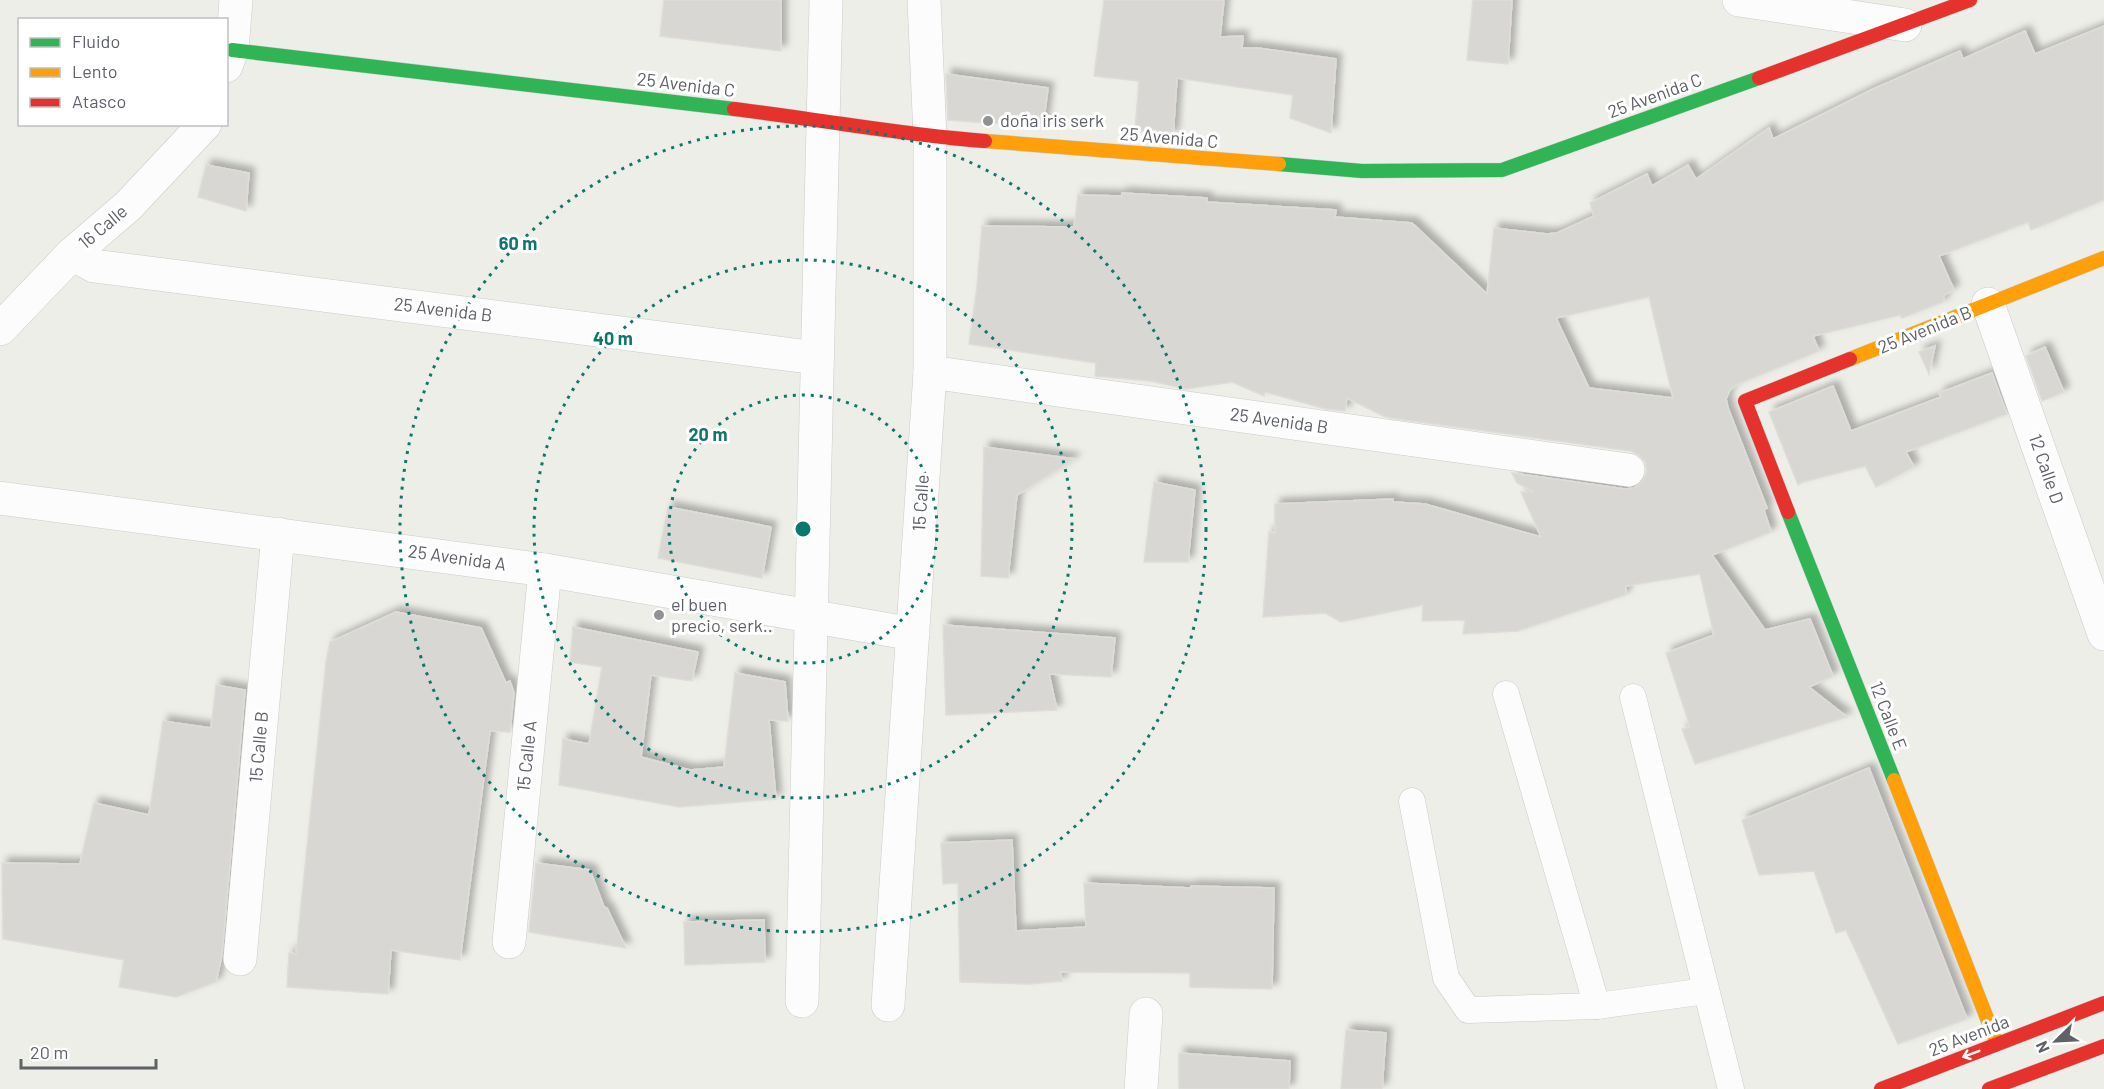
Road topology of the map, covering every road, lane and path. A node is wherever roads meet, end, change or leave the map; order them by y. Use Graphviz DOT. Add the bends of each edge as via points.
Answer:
graph roads {
  1 [pos="236,0"];
  2 [pos="826,0"];
  3 [pos="924,0"];
  4 [pos="1738,0"];
  5 [pos="1970,0"];
  6 [pos="1905,25"];
  7 [pos="229,58"];
  8 [pos="824,120"];
  9 [pos="203,126"];
  10 [pos="930,136"];
  11 [pos="72,254"];
  12 [pos="2104,258"];
  13 [pos="1988,304"];
  14 [pos="0,329"];
  15 [pos="817,358"];
  16 [pos="930,372"];
  17 [pos="1745,401"];
  18 [pos="1628,470"];
  19 [pos="0,498"];
  20 [pos="278,534"];
  21 [pos="545,570"];
  22 [pos="811,615"];
  23 [pos="912,634"];
  24 [pos="2104,634"];
  25 [pos="1506,694"];
  26 [pos="1633,697"];
  27 [pos="1412,801"];
  28 [pos="509,942"];
  29 [pos="240,959"];
  30 [pos="1706,991"];
  31 [pos="802,1000"];
  32 [pos="2104,1003"];
  33 [pos="888,1005"];
  34 [pos="1597,1006"];
  35 [pos="1146,1014"];
  36 [pos="1997,1044"];
  37 [pos="2104,1046"];
  38 [pos="1141,1089"];
  39 [pos="1731,1089"];
  40 [pos="1881,1089"];
  41 [pos="1989,1089"];
  1 -- 7 [label="street"];
  2 -- 8 [label="street"];
  3 -- 10 [label="street, 15 Calle"];
  4 -- 6 [label="street"];
  5 -- 6 [label="street, 25 Avenida C"];
  6 -- 10 [label="street, 25 Avenida C" via="1503,170 1362,171"];
  7 -- 8 [label="street, 25 Avenida C"];
  8 -- 10 [label="street, 25 Avenida C"];
  8 -- 15 [label="street"];
  9 -- 11 [label="street, 16 Calle" via="128,207"];
  10 -- 16 [label="street, 15 Calle"];
  11 -- 14 [label="street, 16 Calle"];
  11 -- 15 [label="street, 25 Avenida B" via="94,266"];
  12 -- 13 [label="street, 25 Avenida B"];
  13 -- 17 [label="street, 25 Avenida B"];
  13 -- 24 [label="street, 12 Calle D"];
  15 -- 22 [label="street"];
  16 -- 18 [label="street, 25 Avenida B"];
  16 -- 23 [label="street, 15 Calle"];
  17 -- 36 [label="street, 12 Calle E"];
  19 -- 20 [label="street, 25 Avenida A"];
  20 -- 21 [label="street, 25 Avenida A"];
  20 -- 29 [label="street, 15 Calle B"];
  21 -- 22 [label="street, 25 Avenida A"];
  21 -- 28 [label="street, 15 Calle A"];
  22 -- 23 [label="street, 25 Avenida A"];
  22 -- 31 [label="street"];
  23 -- 33 [label="street, 15 Calle"];
  25 -- 34 [label="lane"];
  26 -- 30 [label="lane"];
  27 -- 34 [label="lane" via="1446,978 1468,1010"];
  30 -- 34 [label="lane"];
  30 -- 39 [label="lane"];
  32 -- 36 [label="street, 25 Avenida"];
  35 -- 38 [label="street"];
  36 -- 40 [label="street, 25 Avenida, one-way"];
  37 -- 41 [label="street"];
}
